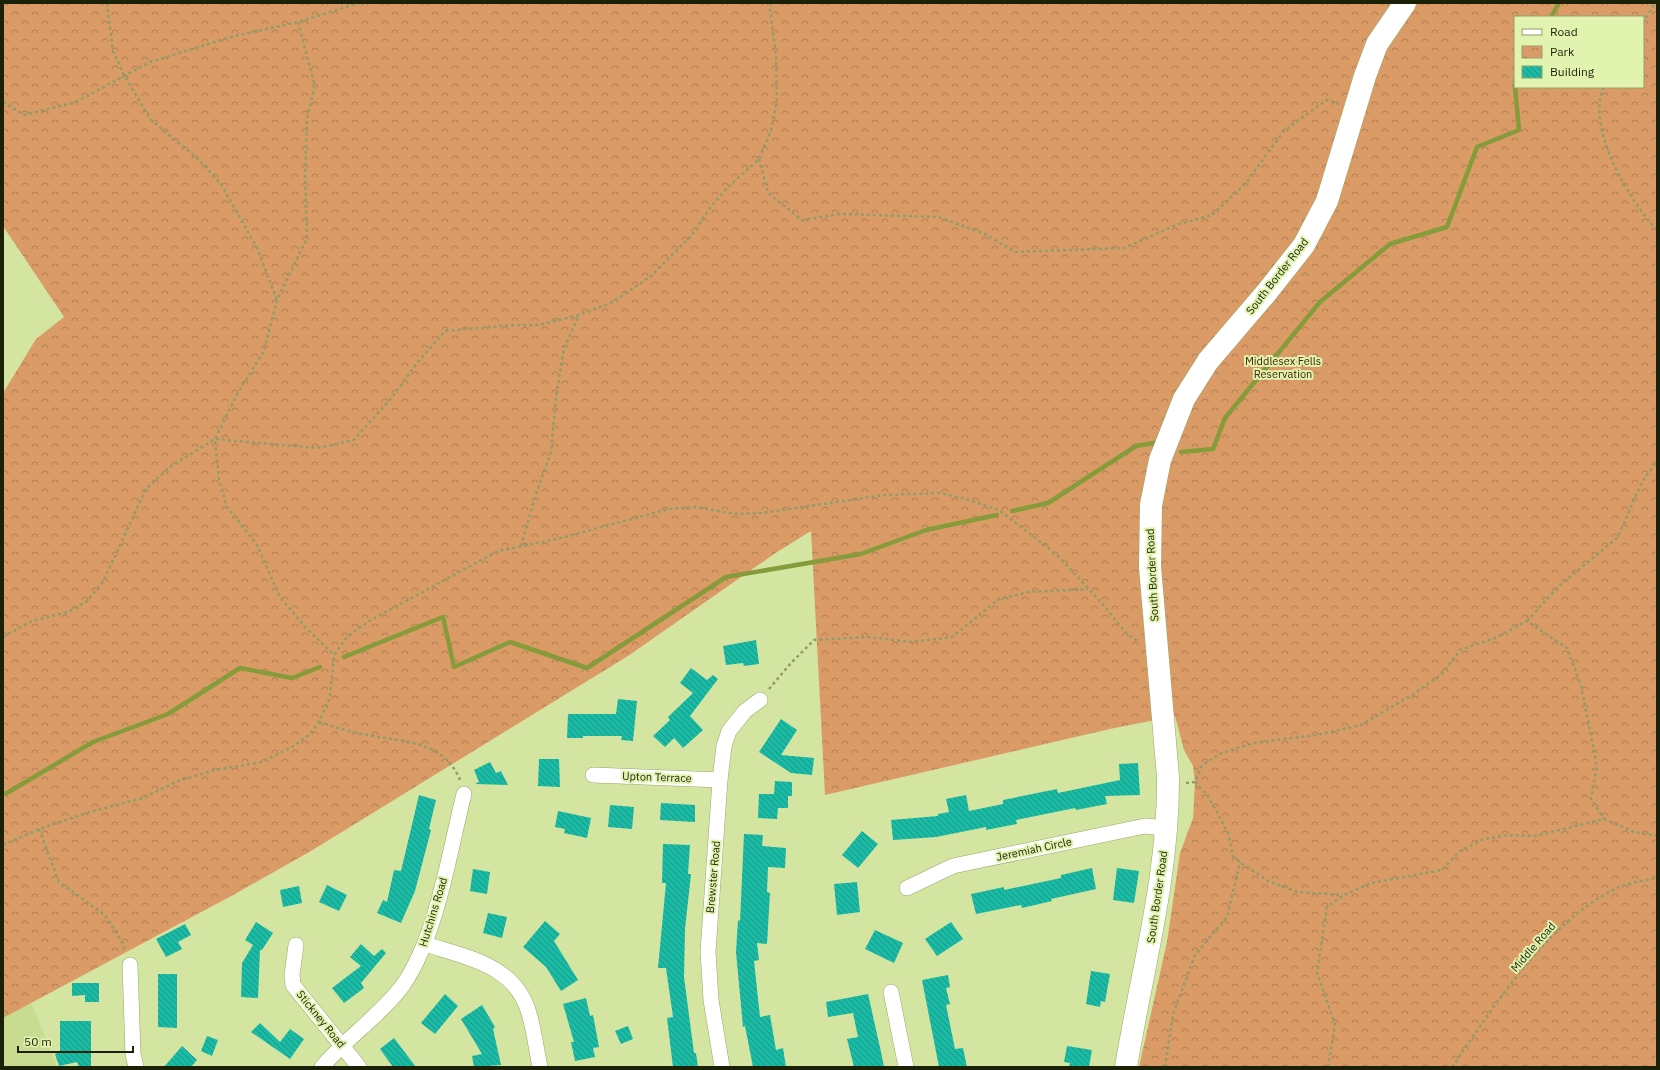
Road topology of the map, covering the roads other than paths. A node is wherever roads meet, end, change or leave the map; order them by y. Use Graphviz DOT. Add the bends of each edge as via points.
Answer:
graph roads {
  1 [pos="1404,3"];
  2 [pos="760,700"];
  3 [pos="593,775"];
  4 [pos="720,780"];
  5 [pos="464,794"];
  6 [pos="1166,828"];
  7 [pos="907,888"];
  8 [pos="425,944"];
  9 [pos="296,945"];
  10 [pos="130,965"];
  11 [pos="891,992"];
  12 [pos="341,1045"];
  13 [pos="136,1067"];
  14 [pos="322,1067"];
  15 [pos="359,1067"];
  16 [pos="540,1067"];
  17 [pos="722,1067"];
  18 [pos="906,1067"];
  19 [pos="1126,1067"];
  1 -- 6 [label="main road, South Border Road" via="1378,44 1327,201 1304,245 1208,361 1184,399 1166,441 1154,484 1149,533 1168,784"];
  2 -- 4 [label="street, Brewster Road" via="735,721 729,731 724,746"];
  3 -- 4 [label="street, Upton Terrace"];
  4 -- 17 [label="street, Brewster Road" via="708,952 711,1000"];
  5 -- 8 [label="street, Hutchins Road"];
  6 -- 7 [label="street, Jeremiah Circle" via="1145,826 953,866"];
  6 -- 19 [label="main road, South Border Road" via="1154,926"];
  8 -- 12 [label="street, Hutchins Road" via="403,984 385,1006"];
  8 -- 16 [label="street" via="487,964 512,982 528,1009"];
  9 -- 12 [label="street, Stickney Road" via="292,971 294,985"];
  10 -- 13 [label="street" via="133,1054"];
  11 -- 18 [label="street"];
  12 -- 14 [label="street, Hutchins Road"];
  12 -- 15 [label="street, Stickney Road"];
}
